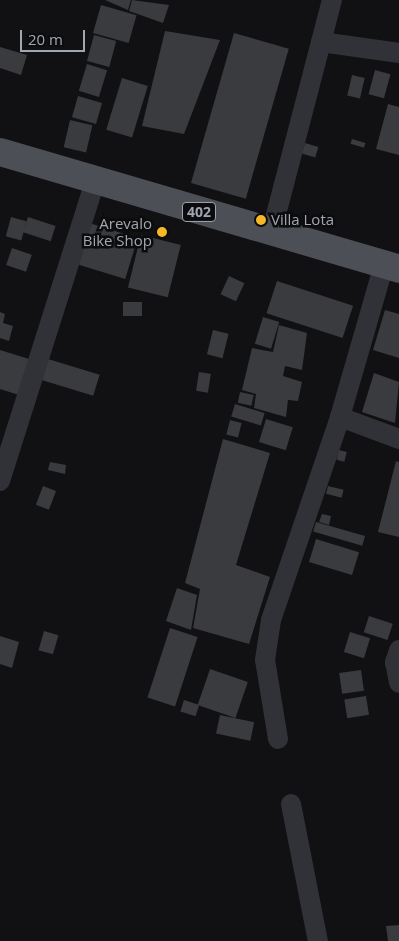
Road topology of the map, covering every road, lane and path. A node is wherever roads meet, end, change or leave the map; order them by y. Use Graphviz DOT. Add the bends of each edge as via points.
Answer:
graph roads {
  1 [pos="332,0"];
  2 [pos="321,42"];
  3 [pos="399,53"];
  4 [pos="0,152"];
  5 [pos="95,180"];
  6 [pos="271,234"];
  7 [pos="391,267"];
  8 [pos="340,417"];
  9 [pos="399,439"];
  10 [pos="0,481"];
  11 [pos="399,650"];
  12 [pos="399,683"];
  13 [pos="278,739"];
  14 [pos="291,804"];
  15 [pos="318,941"];
  1 -- 2 [label="street"];
  2 -- 3 [label="street"];
  2 -- 6 [label="street"];
  4 -- 5 [label="main road, 402"];
  5 -- 6 [label="main road, 402"];
  5 -- 10 [label="street"];
  6 -- 7 [label="main road, 402"];
  7 -- 8 [label="street"];
  8 -- 9 [label="street"];
  8 -- 13 [label="street" via="266,642"];
  11 -- 12 [label="street" via="395,662"];
  14 -- 15 [label="street"];
}
